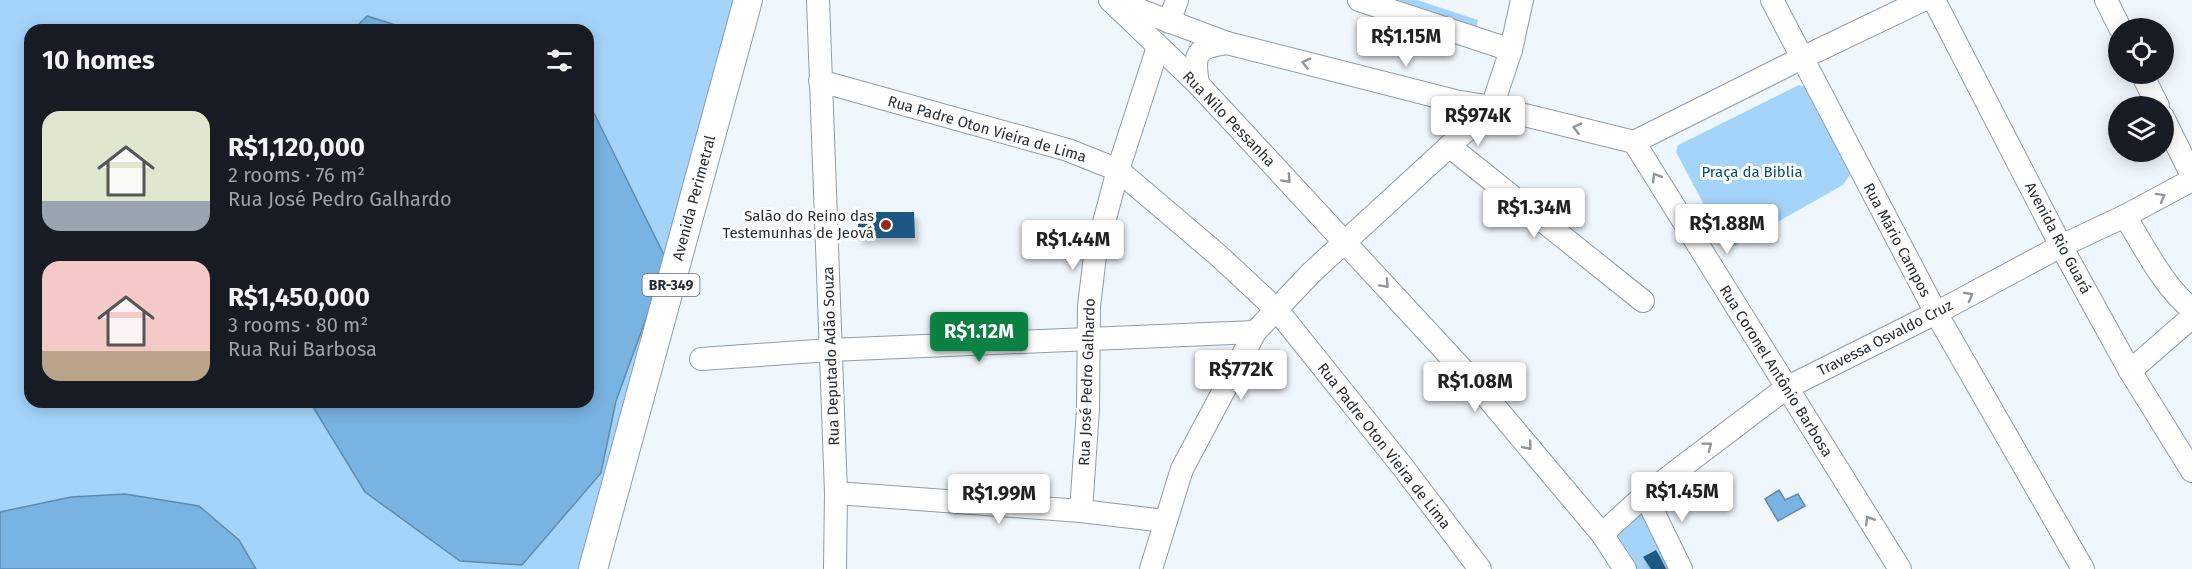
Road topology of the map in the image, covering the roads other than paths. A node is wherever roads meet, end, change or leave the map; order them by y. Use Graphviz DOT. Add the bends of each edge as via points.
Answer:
graph roads {
  1 [pos="748,0"];
  2 [pos="818,0"];
  3 [pos="1112,0"];
  4 [pos="1177,0"];
  5 [pos="1359,0"];
  6 [pos="1522,0"];
  7 [pos="1772,0"];
  8 [pos="1923,0"];
  9 [pos="1934,0"];
  10 [pos="2106,0"];
  11 [pos="2115,18"];
  12 [pos="1169,22"];
  13 [pos="1227,43"];
  14 [pos="1158,48"];
  15 [pos="1511,50"];
  16 [pos="1802,58"];
  17 [pos="820,81"];
  18 [pos="1198,84"];
  19 [pos="1492,107"];
  20 [pos="2174,140"];
  21 [pos="1634,142"];
  22 [pos="1449,146"];
  23 [pos="1118,170"];
  24 [pos="2192,178"];
  25 [pos="2125,216"];
  26 [pos="1345,241"];
  27 [pos="2061,246"];
  28 [pos="1643,301"];
  29 [pos="2192,309"];
  30 [pos="1276,310"];
  31 [pos="1936,313"];
  32 [pos="2192,317"];
  33 [pos="1255,332"];
  34 [pos="1089,338"];
  35 [pos="830,350"];
  36 [pos="701,359"];
  37 [pos="2130,371"];
  38 [pos="1786,388"];
  39 [pos="2192,471"];
  40 [pos="836,493"];
  41 [pos="1646,495"];
  42 [pos="1081,511"];
  43 [pos="1165,521"];
  44 [pos="1602,534"];
  45 [pos="593,569"];
  46 [pos="835,569"];
  47 [pos="1151,569"];
  48 [pos="1480,569"];
  49 [pos="1625,569"];
  50 [pos="1681,569"];
  51 [pos="1900,569"];
  52 [pos="2083,569"];
  1 -- 45 [label="main road, Avenida Perimetral / BR-349"];
  2 -- 17 [label="street, Rua Deputado Adão Souza"];
  3 -- 12 [label="street"];
  3 -- 14 [label="street, Rua Nilo Pessanha"];
  4 -- 12 [label="street"];
  5 -- 15 [label="street"];
  6 -- 15 [label="street"];
  7 -- 16 [label="street, Rua Mário Campos"];
  8 -- 16 [label="street"];
  9 -- 27 [label="street, Avenida Rio Guará"];
  10 -- 11 [label="street"];
  12 -- 13 [label="street"];
  13 -- 18 [label="street" via="1206,46 1199,53 1195,66"];
  19 -- 13 [label="street, one-way"];
  14 -- 18 [label="street, Rua Nilo Pessanha"];
  14 -- 23 [label="street, Rua José Pedro Galhardo"];
  15 -- 19 [label="street"];
  16 -- 21 [label="street"];
  16 -- 31 [label="street, Rua Mário Campos"];
  17 -- 23 [label="street, Rua Padre Oton Vieira de Lima" via="1068,150"];
  17 -- 35 [label="street, Rua Deputado Adão Souza"];
  18 -- 26 [label="street, Rua Nilo Pessanha, one-way"];
  21 -- 19 [label="street, one-way"];
  19 -- 22 [label="street"];
  20 -- 24 [label="street"];
  38 -- 21 [label="street, Rua Coronel Antônio Barbosa, one-way"];
  22 -- 26 [label="street"];
  22 -- 28 [label="street"];
  23 -- 30 [label="street, Rua Padre Oton Vieira de Lima"];
  23 -- 34 [label="street, Rua José Pedro Galhardo" via="1095,256"];
  25 -- 24 [label="street, Travessa Osvaldo Cruz, one-way"];
  25 -- 27 [label="street, Travessa Osvaldo Cruz"];
  25 -- 29 [label="street" via="2165,278"];
  26 -- 30 [label="street"];
  26 -- 44 [label="street, Rua Nilo Pessanha, one-way" via="1475,383"];
  31 -- 27 [label="street, Travessa Osvaldo Cruz, one-way"];
  27 -- 37 [label="street, Avenida Rio Guará"];
  30 -- 33 [label="street"];
  30 -- 48 [label="street, Rua Padre Oton Vieira de Lima"];
  31 -- 38 [label="street, Travessa Osvaldo Cruz"];
  31 -- 52 [label="street, Rua Mário Campos"];
  32 -- 37 [label="street"];
  33 -- 34 [label="street"];
  33 -- 43 [label="street" via="1182,469"];
  34 -- 35 [label="street"];
  34 -- 42 [label="street, Rua José Pedro Galhardo"];
  35 -- 36 [label="street"];
  35 -- 40 [label="street, Rua Deputado Adão Souza"];
  37 -- 39 [label="street, Avenida Rio Guará"];
  41 -- 38 [label="street, Travessa Osvaldo Cruz, one-way"];
  51 -- 38 [label="street, Rua Coronel Antônio Barbosa, one-way"];
  40 -- 42 [label="street"];
  40 -- 46 [label="street, Rua Deputado Adão Souza"];
  41 -- 44 [label="street, Travessa Osvaldo Cruz"];
  41 -- 50 [label="street"];
  42 -- 43 [label="street"];
  43 -- 47 [label="street"];
  44 -- 49 [label="street, Rua Nilo Pessanha"];
}
